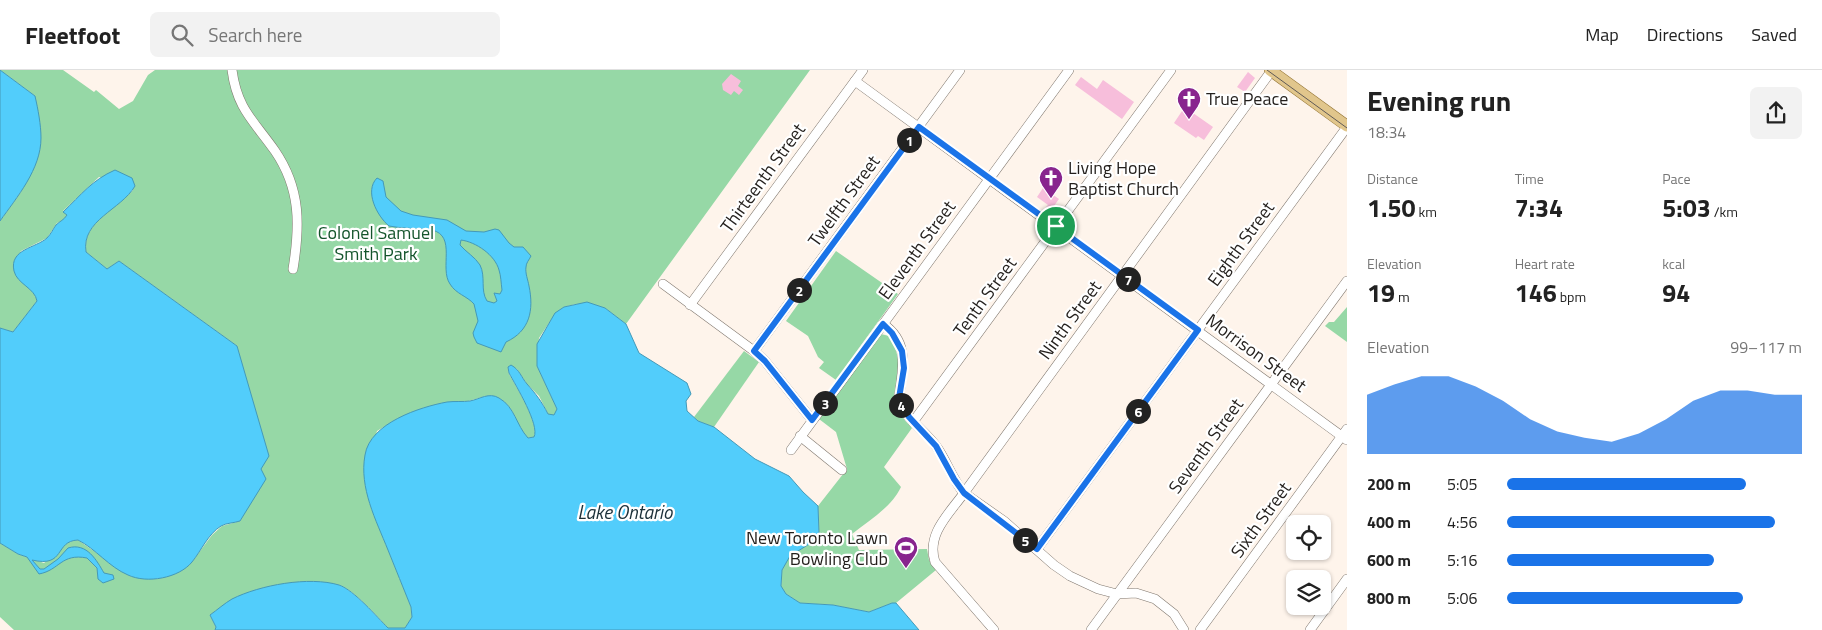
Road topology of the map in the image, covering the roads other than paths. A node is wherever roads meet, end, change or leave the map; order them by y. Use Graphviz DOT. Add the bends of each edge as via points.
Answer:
graph roads {
  1 [pos="232,70"];
  2 [pos="863,70"];
  3 [pos="960,70"];
  4 [pos="1069,70"];
  5 [pos="1171,70"];
  6 [pos="1271,70"];
  7 [pos="855,81"];
  8 [pos="1347,126"];
  9 [pos="919,127"];
  10 [pos="989,178"];
  11 [pos="1056,226"];
  12 [pos="293,270"];
  13 [pos="1122,275"];
  14 [pos="1347,281"];
  15 [pos="663,284"];
  16 [pos="690,305"];
  17 [pos="883,324"];
  18 [pos="1198,330"];
  19 [pos="754,351"];
  20 [pos="1272,384"];
  21 [pos="812,420"];
  22 [pos="913,422"];
  23 [pos="1345,435"];
  24 [pos="800,436"];
  25 [pos="791,450"];
  26 [pos="842,470"];
  27 [pos="964,493"];
  28 [pos="1037,549"];
  29 [pos="1347,579"];
  30 [pos="1117,594"];
  31 [pos="994,630"];
  32 [pos="1091,630"];
  33 [pos="1184,630"];
  34 [pos="1200,630"];
  35 [pos="1310,630"];
  1 -- 12 [label="street" via="243,108 279,158 293,191 298,213"];
  2 -- 7 [label="street, Thirteenth Street"];
  3 -- 9 [label="street, Twelfth Street"];
  4 -- 10 [label="street, Eleventh Street"];
  5 -- 11 [label="street, Tenth Street"];
  6 -- 8 [label="main road"];
  6 -- 13 [label="street, Ninth Street"];
  7 -- 9 [label="street, Morrison Street"];
  7 -- 16 [label="street, Thirteenth Street"];
  8 -- 18 [label="street, Eighth Street"];
  9 -- 10 [label="street, Morrison Street"];
  9 -- 19 [label="street, Twelfth Street"];
  10 -- 11 [label="street, Morrison Street"];
  10 -- 17 [label="street, Eleventh Street"];
  11 -- 13 [label="street, Morrison Street"];
  11 -- 22 [label="street, Tenth Street"];
  13 -- 18 [label="street, Morrison Street"];
  13 -- 27 [label="street, Ninth Street"];
  14 -- 20 [label="street, Seventh Street"];
  15 -- 16 [label="street"];
  16 -- 19 [label="street"];
  17 -- 21 [label="street, Eleventh Street"];
  17 -- 22 [label="street" via="902,351 904,368 899,398"];
  18 -- 20 [label="street, Morrison Street"];
  18 -- 28 [label="street, Eighth Street"];
  19 -- 21 [label="street"];
  20 -- 23 [label="street, Morrison Street"];
  20 -- 30 [label="street, Seventh Street"];
  21 -- 24 [label="street, Eleventh Street"];
  22 -- 27 [label="street" via="936,446"];
  23 -- 34 [label="street, Sixth Street"];
  24 -- 25 [label="street, Eleventh Street"];
  24 -- 26 [label="street"];
  27 -- 28 [label="street"];
  27 -- 31 [label="street, Ninth Street" via="936,532 932,550 944,573"];
  28 -- 30 [label="street" via="1070,576"];
  29 -- 35 [label="street"];
  30 -- 32 [label="street, Seventh Street"];
  30 -- 33 [label="street" via="1155,599 1174,614"];
}
